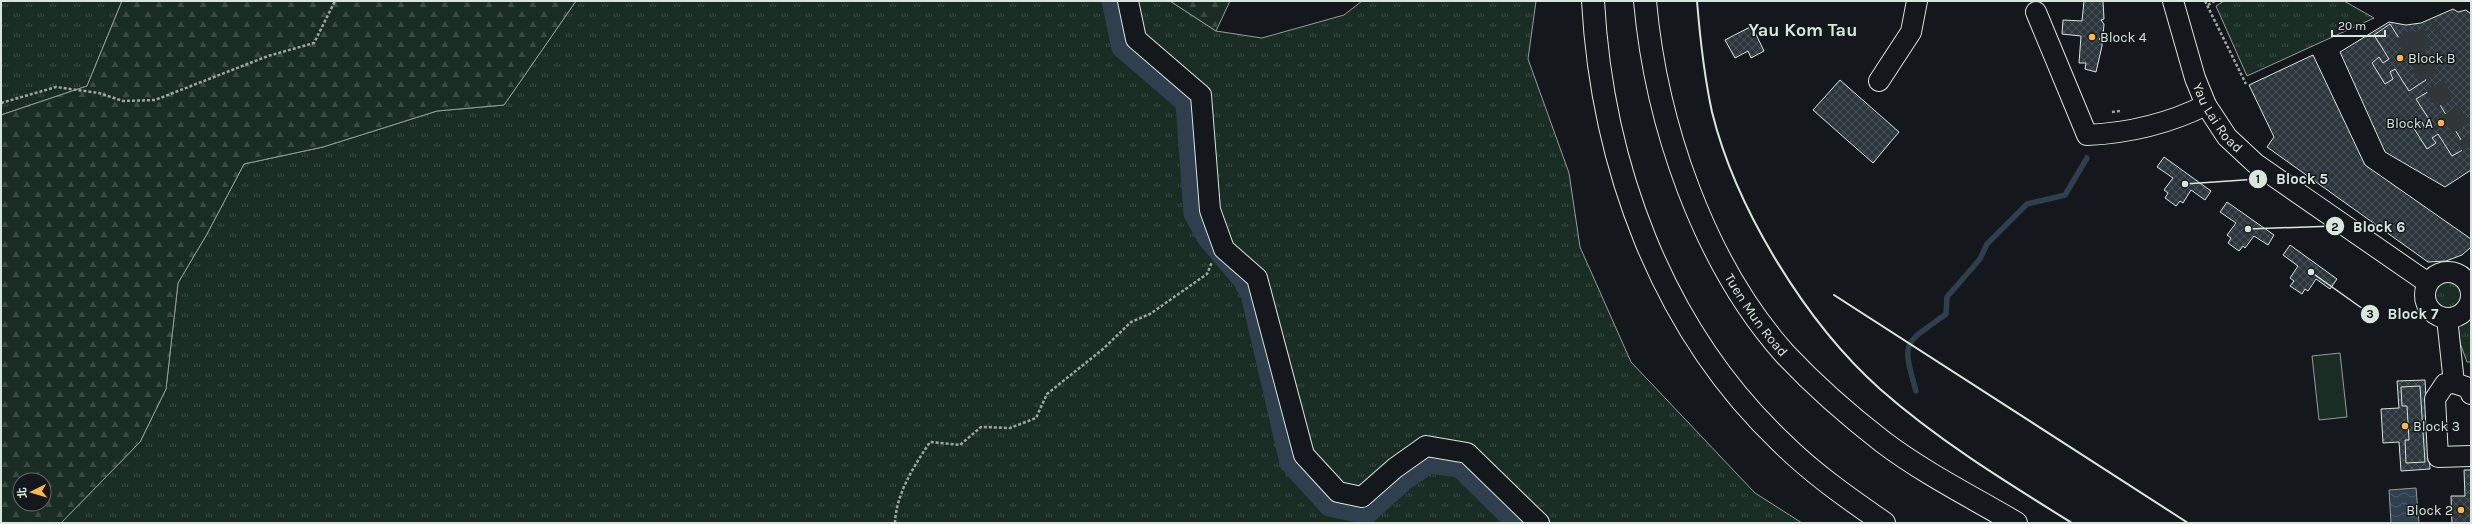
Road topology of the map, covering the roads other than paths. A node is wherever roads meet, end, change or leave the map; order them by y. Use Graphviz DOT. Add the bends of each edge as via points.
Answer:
graph roads {
  1 [pos="1128,1"];
  2 [pos="1594,1"];
  3 [pos="1645,1"];
  4 [pos="1918,1"];
  5 [pos="2173,1"];
  6 [pos="2036,12"];
  7 [pos="1879,81"];
  8 [pos="2206,105"];
  9 [pos="2467,272"];
  10 [pos="2428,283"];
  11 [pos="2447,318"];
  12 [pos="2454,383"];
  13 [pos="2471,394"];
  14 [pos="2471,456"];
  15 [pos="1539,523"];
  16 [pos="1884,523"];
  17 [pos="2016,523"];
  1 -- 15 [label="street" via="1136,39 1201,95 1210,210 1224,249 1257,278 1304,455 1338,492 1362,497 1395,468 1426,446 1467,453"];
  2 -- 16 [label="highway" via="1602,86 1619,164 1641,230 1669,291 1711,360 1757,417 1804,464"];
  3 -- 17 [label="highway, Tuen Mun Road" via="1658,88 1682,171 1714,246 1760,322 1785,354 1820,389 1884,443"];
  4 -- 7 [label="street" via="1911,32"];
  5 -- 8 [label="street, Yau Lai Road" via="2195,78"];
  6 -- 8 [label="street" via="2087,135 2130,132 2151,127"];
  8 -- 10 [label="street, Yau Lai Road" via="2240,152"];
  9 -- 10 [label="street" via="2444,272"];
  9 -- 11 [label="street" via="2469,303 2460,314"];
  10 -- 11 [label="street" via="2425,296 2429,308"];
  11 -- 12 [label="street"];
  12 -- 13 [label="street" via="2468,388"];
  12 -- 14 [label="street" via="2445,384 2435,399 2438,457"];
}
